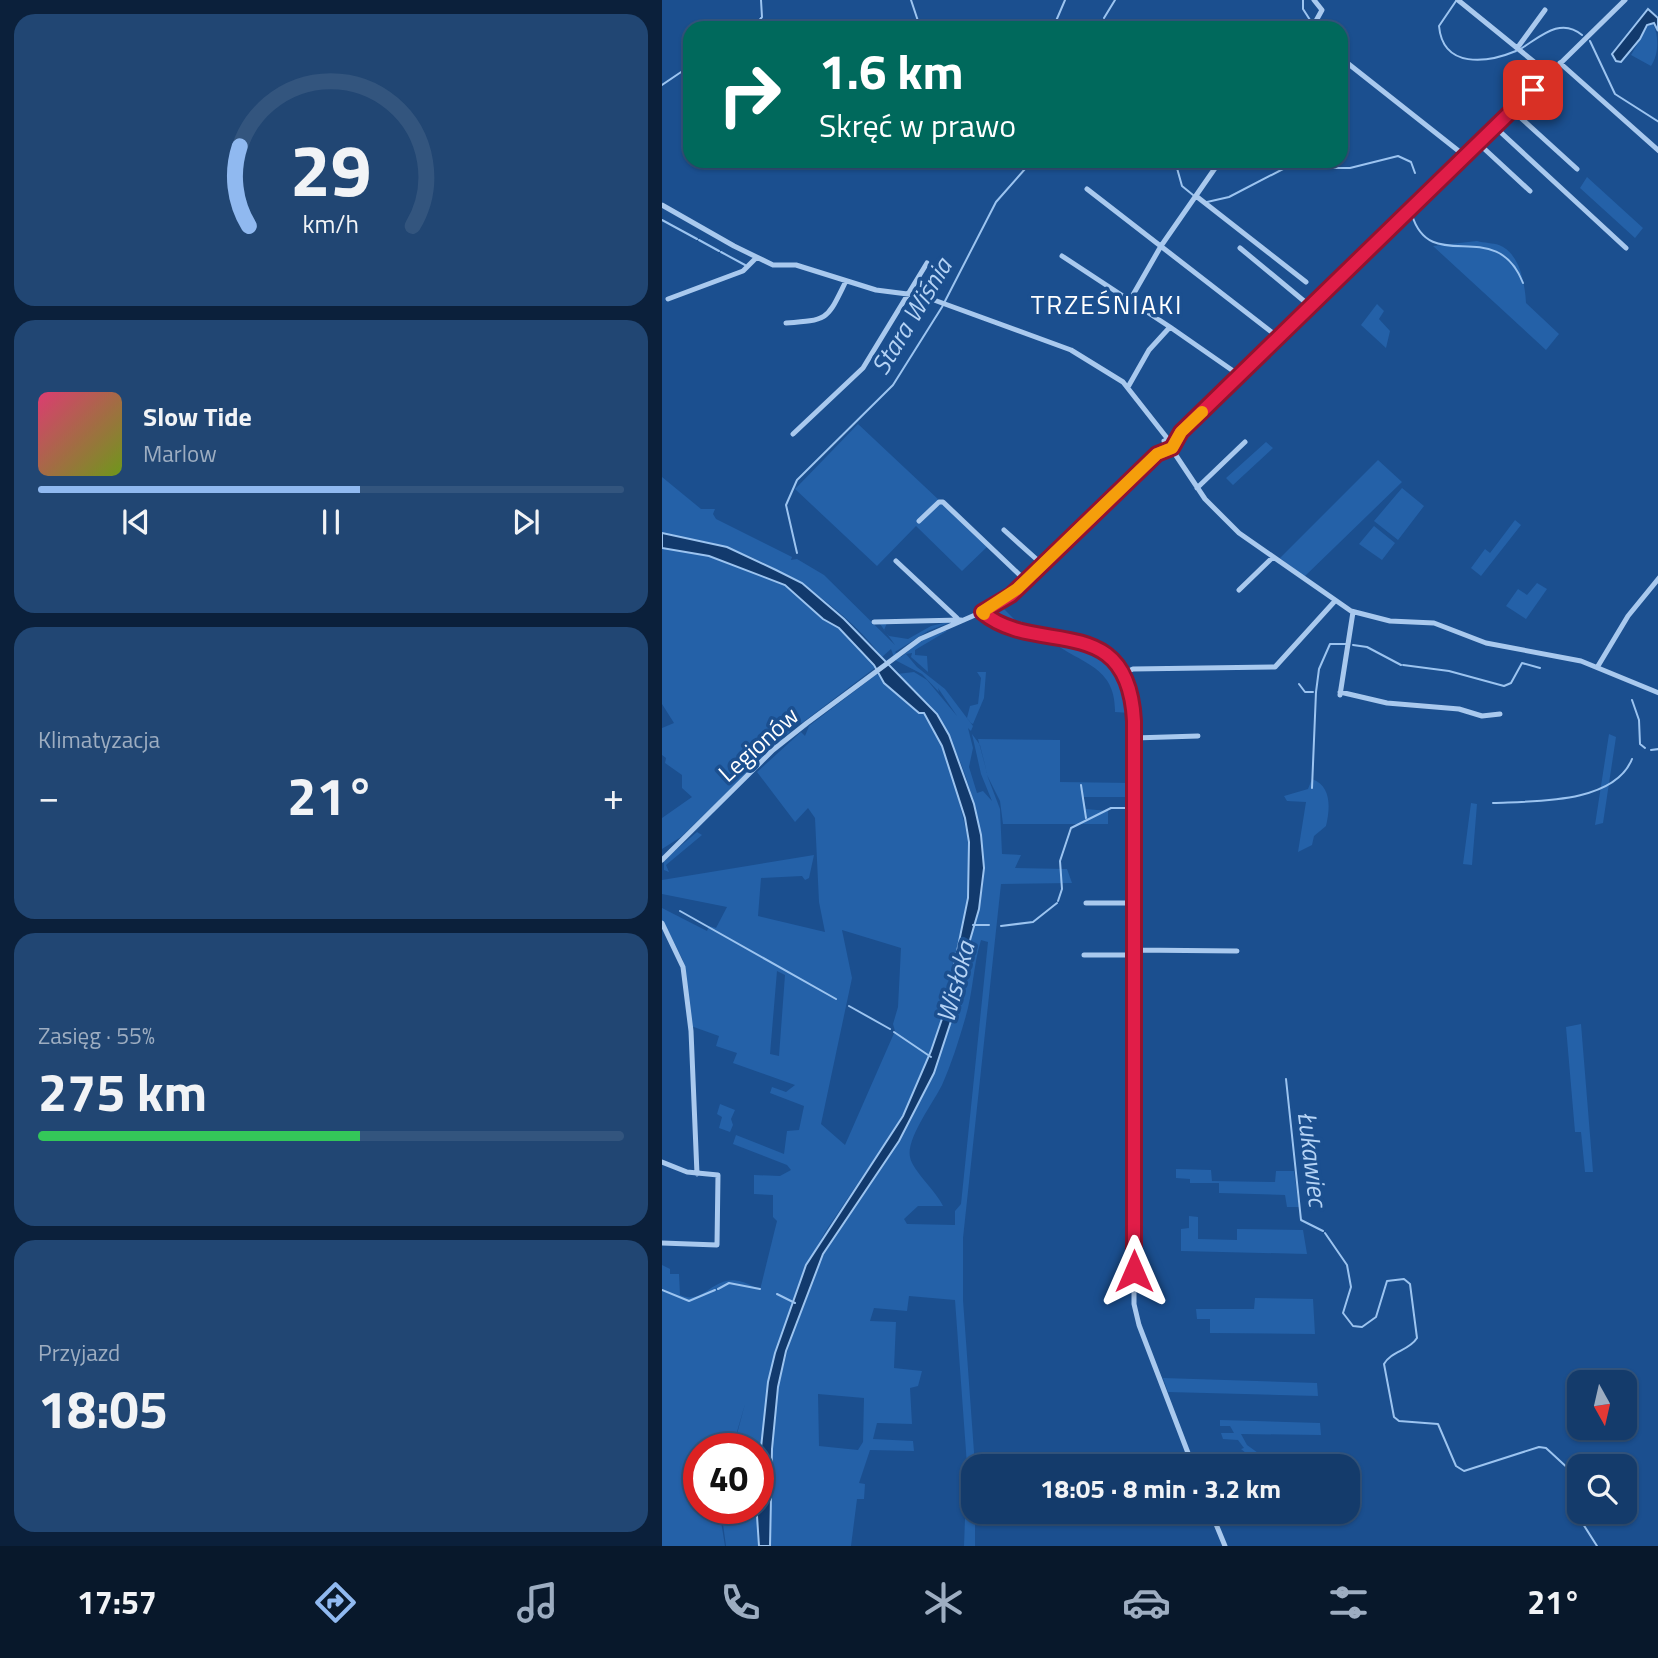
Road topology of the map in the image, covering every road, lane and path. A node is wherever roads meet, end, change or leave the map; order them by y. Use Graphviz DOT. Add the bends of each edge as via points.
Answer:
graph roads {
  1 [pos="1314,0"];
  2 [pos="1458,0"];
  3 [pos="1625,0"];
  4 [pos="1545,10"];
  5 [pos="1316,21"];
  6 [pos="1518,47"];
  7 [pos="1560,63"];
  8 [pos="1348,64"];
  9 [pos="1549,74"];
  10 [pos="1512,110"];
  11 [pos="1495,127"];
  12 [pos="1478,143"];
  13 [pos="1658,151"];
  14 [pos="1465,156"];
  15 [pos="1215,168"];
  16 [pos="1577,169"];
  17 [pos="1087,189"];
  18 [pos="1530,191"];
  19 [pos="1196,196"];
  20 [pos="662,205"];
  21 [pos="1161,246"];
  22 [pos="1240,248"];
  23 [pos="1626,248"];
  24 [pos="1062,256"];
  25 [pos="756,258"];
  26 [pos="927,263"];
  27 [pos="846,281"];
  28 [pos="1306,282"];
  29 [pos="908,293"];
  30 [pos="668,299"];
  31 [pos="1129,300"];
  32 [pos="1310,306"];
  33 [pos="786,323"];
  34 [pos="1170,327"];
  35 [pos="1278,337"];
  36 [pos="1240,375"];
  37 [pos="1128,387"];
  38 [pos="793,433"];
  39 [pos="1245,442"];
  40 [pos="1169,443"];
  41 [pos="1197,488"];
  42 [pos="919,520"];
  43 [pos="1004,530"];
  44 [pos="1272,558"];
  45 [pos="896,561"];
  46 [pos="1043,565"];
  47 [pos="1658,578"];
  48 [pos="1026,581"];
  49 [pos="1239,590"];
  50 [pos="1334,602"];
  51 [pos="982,612"];
  52 [pos="1353,612"];
  53 [pos="959,619"];
  54 [pos="874,622"];
  55 [pos="1598,666"];
  56 [pos="1122,674"];
  57 [pos="1658,693"];
  58 [pos="1500,714"];
  59 [pos="1198,736"];
  60 [pos="1134,738"];
  61 [pos="662,857"];
  62 [pos="1086,903"];
  63 [pos="1134,903"];
  64 [pos="663,925"];
  65 [pos="1237,951"];
  66 [pos="1134,952"];
  67 [pos="1084,955"];
  68 [pos="662,1162"];
  69 [pos="697,1174"];
  70 [pos="662,1243"];
  71 [pos="1188,1454"];
  72 [pos="1216,1524"];
  73 [pos="1225,1546"];
  1 -- 5 [label="street" via="1322,10"];
  2 -- 6 [label="street"];
  3 -- 7 [label="street"];
  4 -- 6 [label="street"];
  6 -- 9 [label="street"];
  7 -- 9 [label="street"];
  7 -- 13 [label="street"];
  8 -- 14 [label="street"];
  9 -- 10 [label="street"];
  10 -- 11 [label="street"];
  10 -- 16 [label="street"];
  11 -- 12 [label="street"];
  11 -- 23 [label="street"];
  12 -- 14 [label="street"];
  12 -- 18 [label="street"];
  14 -- 32 [label="street"];
  15 -- 19 [label="street"];
  17 -- 21 [label="street"];
  19 -- 21 [label="street"];
  19 -- 28 [label="street"];
  20 -- 25 [label="street"];
  21 -- 31 [label="street"];
  21 -- 35 [label="street"];
  22 -- 32 [label="street"];
  24 -- 31 [label="street"];
  25 -- 27 [label="street"];
  25 -- 30 [label="street" via="743,271"];
  26 -- 29 [label="street"];
  27 -- 29 [label="street"];
  27 -- 33 [label="street" via="828,315"];
  29 -- 37 [label="street" via="1072,351"];
  29 -- 38 [label="street" via="863,368"];
  31 -- 34 [label="street"];
  32 -- 35 [label="street"];
  34 -- 36 [label="street"];
  34 -- 37 [label="street" via="1149,350"];
  35 -- 36 [label="street"];
  36 -- 40 [label="street"];
  37 -- 40 [label="street"];
  39 -- 41 [label="street"];
  40 -- 41 [label="street"];
  40 -- 46 [label="street"];
  41 -- 44 [label="street" via="1221,517"];
  42 -- 48 [label="street" via="943,502"];
  43 -- 46 [label="street"];
  44 -- 49 [label="street"];
  44 -- 50 [label="street"];
  45 -- 53 [label="street"];
  46 -- 48 [label="street"];
  47 -- 55 [label="street"];
  48 -- 51 [label="street"];
  50 -- 52 [label="street"];
  50 -- 56 [label="street" via="1276,667 1133,669"];
  51 -- 53 [label="street"];
  51 -- 56 [label="street" via="1008,628 1080,641 1106,656"];
  52 -- 55 [label="street" via="1434,624 1486,643"];
  52 -- 58 [label="street" via="1340,694 1482,716"];
  53 -- 54 [label="street"];
  53 -- 61 [label="street, Legionów" via="900,652 800,728"];
  55 -- 57 [label="street"];
  56 -- 60 [label="street" via="1133,706"];
  59 -- 60 [label="street"];
  60 -- 63 [label="street"];
  62 -- 63 [label="street"];
  63 -- 66 [label="street"];
  64 -- 69 [label="street" via="683,967 691,1031"];
  65 -- 66 [label="street"];
  66 -- 67 [label="street"];
  66 -- 71 [label="street" via="1134,1304"];
  68 -- 69 [label="street"];
  69 -- 70 [label="street" via="717,1175 717,1245"];
  72 -- 73 [label="street"];
}
